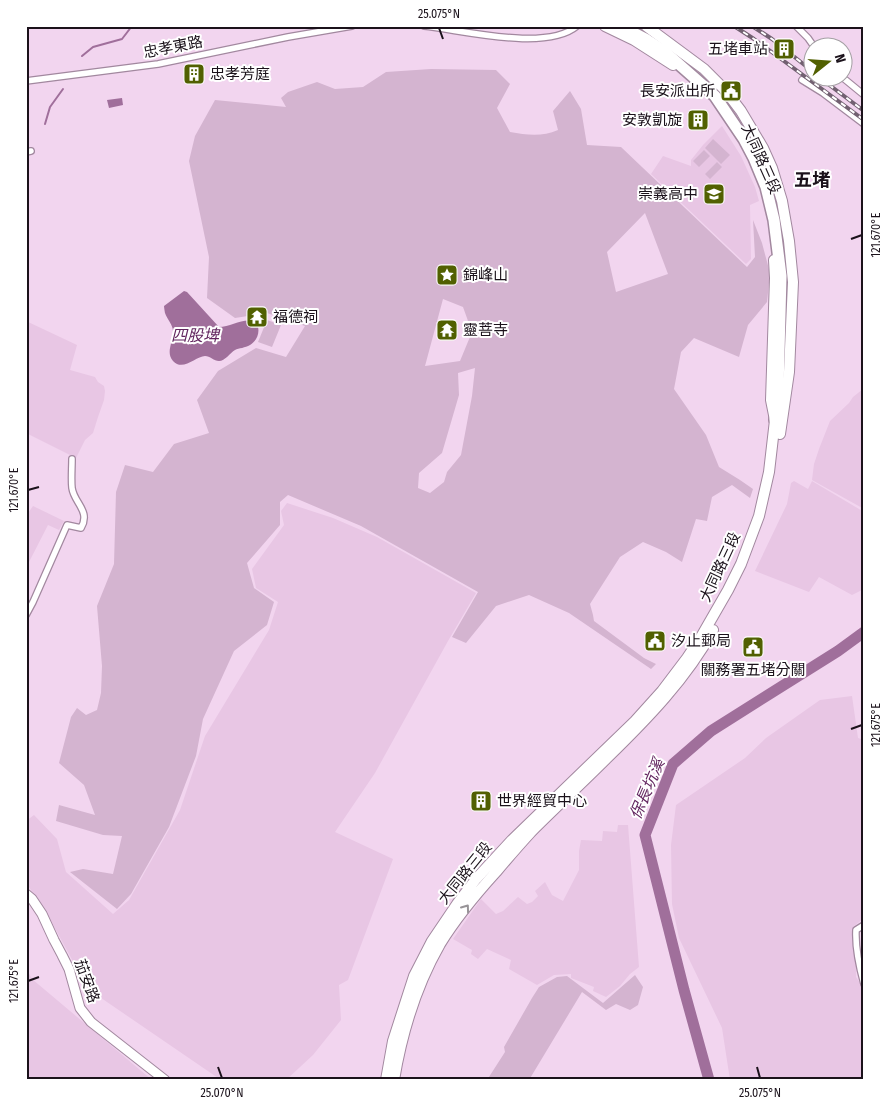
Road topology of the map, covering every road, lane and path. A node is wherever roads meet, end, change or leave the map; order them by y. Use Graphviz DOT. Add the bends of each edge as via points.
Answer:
graph roads {
  1 [pos="352,26"];
  2 [pos="424,26"];
  3 [pos="577,26"];
  4 [pos="605,26"];
  5 [pos="620,26"];
  6 [pos="632,26"];
  7 [pos="646,26"];
  8 [pos="796,26"];
  9 [pos="808,38"];
  10 [pos="26,81"];
  11 [pos="852,85"];
  12 [pos="815,88"];
  13 [pos="864,95"];
  14 [pos="864,124"];
  15 [pos="745,135"];
  16 [pos="784,404"];
  17 [pos="775,420"];
  18 [pos="72,459"];
  19 [pos="26,615"];
  20 [pos="26,894"];
  21 [pos="864,925"];
  22 [pos="864,984"];
  23 [pos="165,1080"];
  24 [pos="386,1080"];
  25 [pos="394,1080"];
  1 -- 10 [label="street, 忠孝東路" via="158,64"];
  2 -- 3 [label="street" via="533,39 558,36"];
  4 -- 17 [label="main road, 大同路三段" via="670,62 712,100 747,157 764,198 772,234 775,278 771,400"];
  5 -- 15 [label="highway" via="664,51 708,89"];
  6 -- 15 [label="highway" via="712,85 730,107"];
  7 -- 16 [label="main road, 大同路三段" via="704,69 725,90 741,111 772,168 782,201 792,282 789,372"];
  8 -- 9 [label="street"];
  11 -- 13 [label="street"];
  12 -- 14 [label="street"];
  15 -- 16 [label="highway" via="758,152 782,230 785,262"];
  15 -- 17 [label="highway" via="766,187 781,276"];
  25 -- 16 [label="main road, 大同路三段, one-way" via="407,1020 423,977 466,907 530,833 640,726 707,641 734,594 765,517 776,470"];
  17 -- 24 [label="main road, 大同路三段" via="769,472 758,516 741,564 701,638 635,721 512,840 457,904 414,976 393,1041"];
  18 -- 19 [label="street" via="72,489 85,514 84,523 81,528 67,525"];
  20 -- 23 [label="street, 茄安路" via="42,914 69,969 80,1008 91,1022"];
  21 -- 22 [label="street" via="856,930 856,937"];
}
